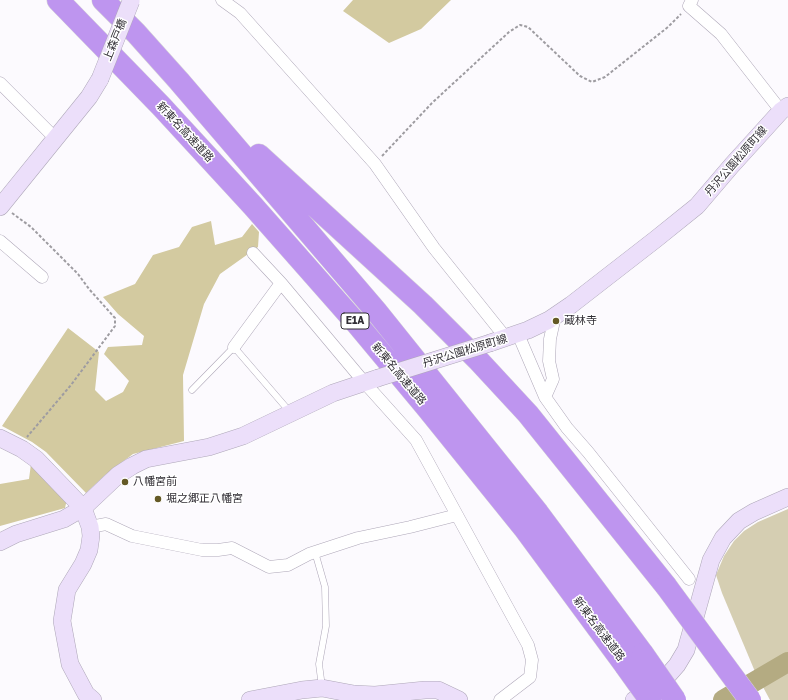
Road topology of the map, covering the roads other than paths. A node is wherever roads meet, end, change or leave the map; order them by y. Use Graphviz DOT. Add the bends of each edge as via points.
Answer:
graph roads {
  1 [pos="58,0"];
  2 [pos="103,0"];
  3 [pos="132,0"];
  4 [pos="222,0"];
  5 [pos="691,3"];
  6 [pos="179,81"];
  7 [pos="0,84"];
  8 [pos="784,109"];
  9 [pos="56,139"];
  10 [pos="0,206"];
  11 [pos="0,241"];
  12 [pos="253,253"];
  13 [pos="42,277"];
  14 [pos="281,283"];
  15 [pos="555,316"];
  16 [pos="512,336"];
  17 [pos="234,347"];
  18 [pos="371,380"];
  19 [pos="192,390"];
  20 [pos="544,397"];
  21 [pos="291,413"];
  22 [pos="0,438"];
  23 [pos="788,497"];
  24 [pos="80,504"];
  25 [pos="457,515"];
  26 [pos="90,527"];
  27 [pos="0,542"];
  28 [pos="314,552"];
  29 [pos="689,579"];
  30 [pos="634,659"];
  31 [pos="322,688"];
  32 [pos="93,700"];
  33 [pos="250,700"];
  34 [pos="459,700"];
  35 [pos="500,700"];
  36 [pos="634,700"];
  37 [pos="650,700"];
  38 [pos="675,700"];
  39 [pos="750,700"];
  1 -- 30 [label="highway, 新東名高速道路 / E1A" via="161,106 357,324"];
  2 -- 6 [label="highway, 新東名高速道路 / E1A"];
  3 -- 9 [label="street, 上森戸橋, bridge" via="100,79"];
  4 -- 16 [label="street" via="240,13 375,164 434,248"];
  5 -- 8 [label="street" via="721,34"];
  6 -- 30 [label="highway, 新東名高速道路 / E1A" via="376,311 538,514"];
  6 -- 39 [label="highway, bridge" via="423,305 528,414 666,586"];
  7 -- 9 [label="street"];
  8 -- 15 [label="street, 丹沢公園松原町線" via="697,206"];
  9 -- 10 [label="street, 上森戸橋"];
  11 -- 13 [label="street"];
  12 -- 14 [label="street"];
  14 -- 17 [label="street"];
  14 -- 18 [label="street"];
  15 -- 16 [label="street, 丹沢公園松原町線"];
  15 -- 20 [label="street" via="549,361 553,379"];
  16 -- 18 [label="street, 丹沢公園松原町線, bridge"];
  16 -- 20 [label="street"];
  17 -- 19 [label="lane"];
  17 -- 21 [label="lane"];
  18 -- 21 [label="street, 丹沢公園松原町線" via="333,393"];
  18 -- 25 [label="street" via="416,440"];
  20 -- 29 [label="street"];
  21 -- 24 [label="street, 丹沢公園松原町線" via="243,436 209,447 146,459 118,475"];
  22 -- 24 [label="street" via="36,459"];
  23 -- 36 [label="street" via="738,521 723,538 711,560 686,650 663,681"];
  24 -- 26 [label="street"];
  24 -- 27 [label="street, 丹沢公園松原町線" via="64,519 16,534"];
  25 -- 28 [label="street" via="358,538"];
  25 -- 35 [label="street" via="528,645 532,660 530,677"];
  26 -- 28 [label="street" via="106,524 132,536 202,550 232,548 269,567 288,565"];
  26 -- 32 [label="street" via="89,550 67,590 62,621 70,664 86,694"];
  28 -- 31 [label="lane" via="325,587 326,626 319,664"];
  30 -- 37 [label="highway, 新東名高速道路 / E1A, bridge"];
  30 -- 38 [label="highway, 新東名高速道路 / E1A, bridge"];
  31 -- 33 [label="street"];
  31 -- 34 [label="street" via="375,695 438,690"];
}
